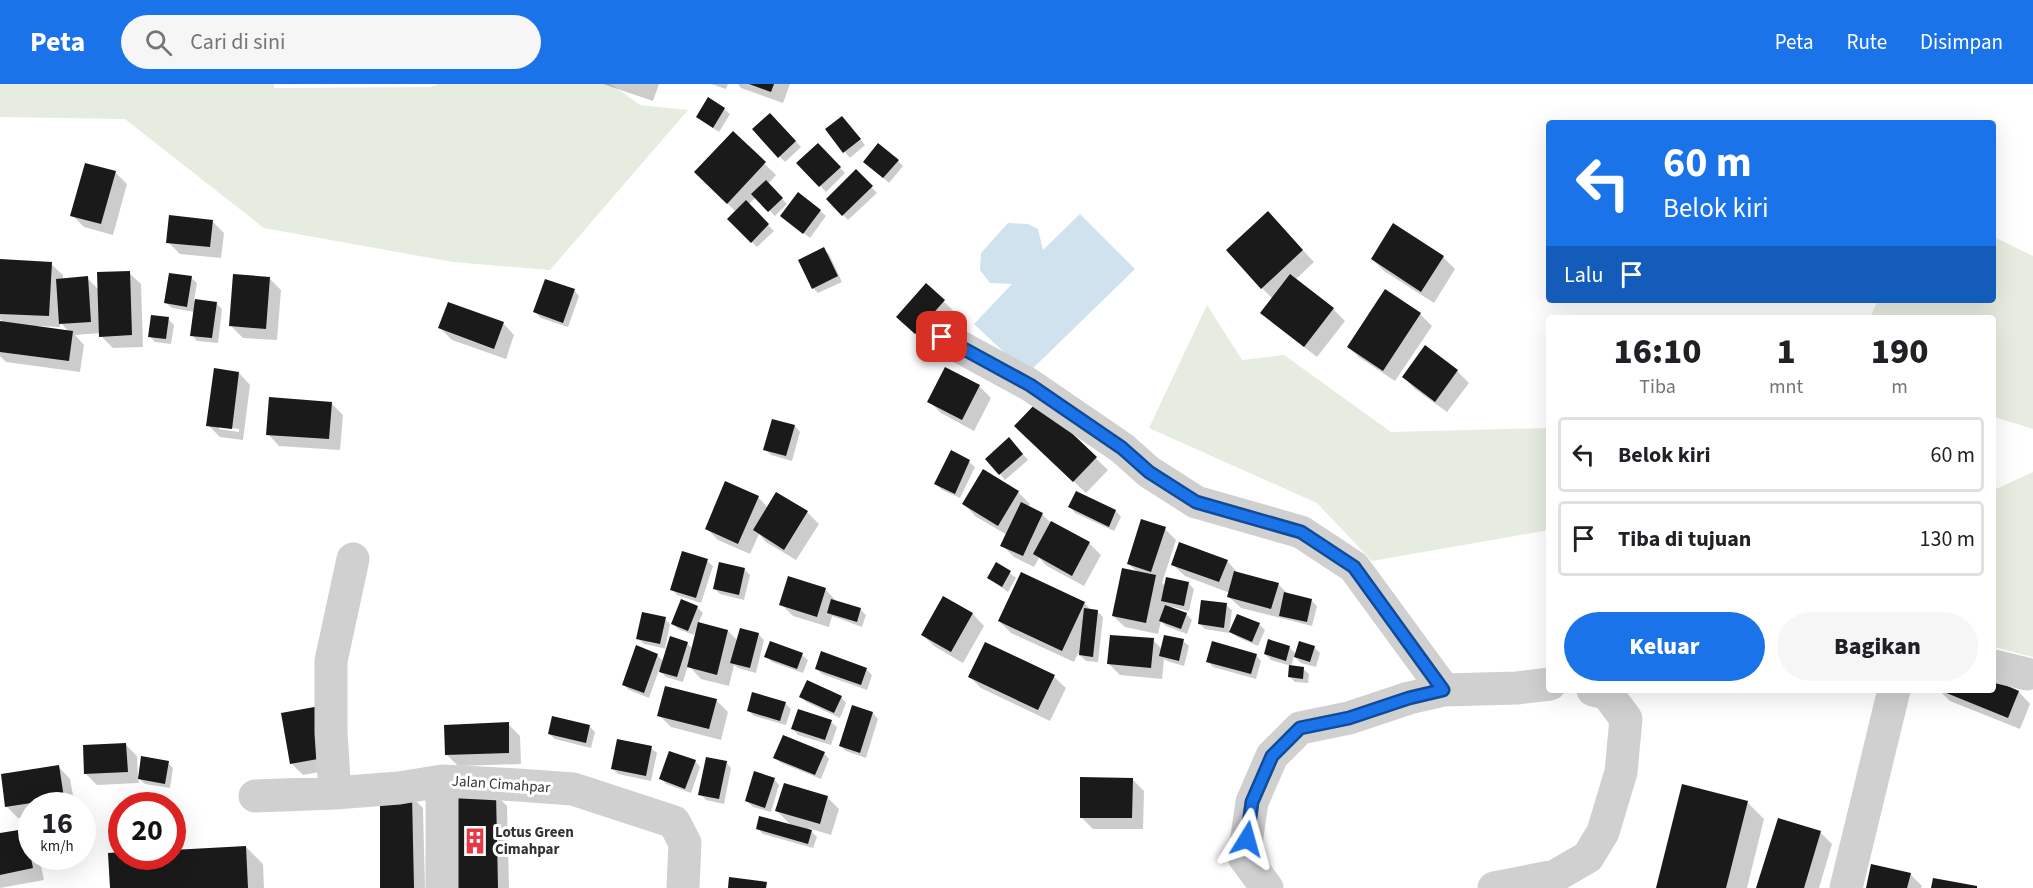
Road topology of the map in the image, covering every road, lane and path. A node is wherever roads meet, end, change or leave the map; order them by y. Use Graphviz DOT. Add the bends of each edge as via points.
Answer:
graph roads {
  1 [pos="942,337"];
  2 [pos="353,559"];
  3 [pos="1996,666"];
  4 [pos="2027,674"];
  5 [pos="1546,684"];
  6 [pos="1443,690"];
  7 [pos="1607,693"];
  8 [pos="1893,693"];
  9 [pos="442,781"];
  10 [pos="335,793"];
  11 [pos="255,795"];
  12 [pos="442,888"];
  13 [pos="683,888"];
  14 [pos="1267,888"];
  15 [pos="1494,888"];
  16 [pos="1846,888"];
  1 -- 6 [label="street" via="1030,385 1196,502 1301,532 1354,567"];
  2 -- 10 [label="street" via="331,661"];
  3 -- 4 [label="street"];
  5 -- 6 [label="street"];
  6 -- 14 [label="street" via="1300,728 1272,756 1252,802 1244,857"];
  7 -- 15 [label="street" via="1626,718 1621,772 1603,832 1588,857 1555,876"];
  8 -- 16 [label="street"];
  9 -- 10 [label="street, Jalan Cimahpar"];
  9 -- 12 [label="street"];
  9 -- 13 [label="street, Jalan Cimahpar" via="573,789 674,822 685,843"];
  10 -- 11 [label="street, Jalan Cimahpar"];
}
